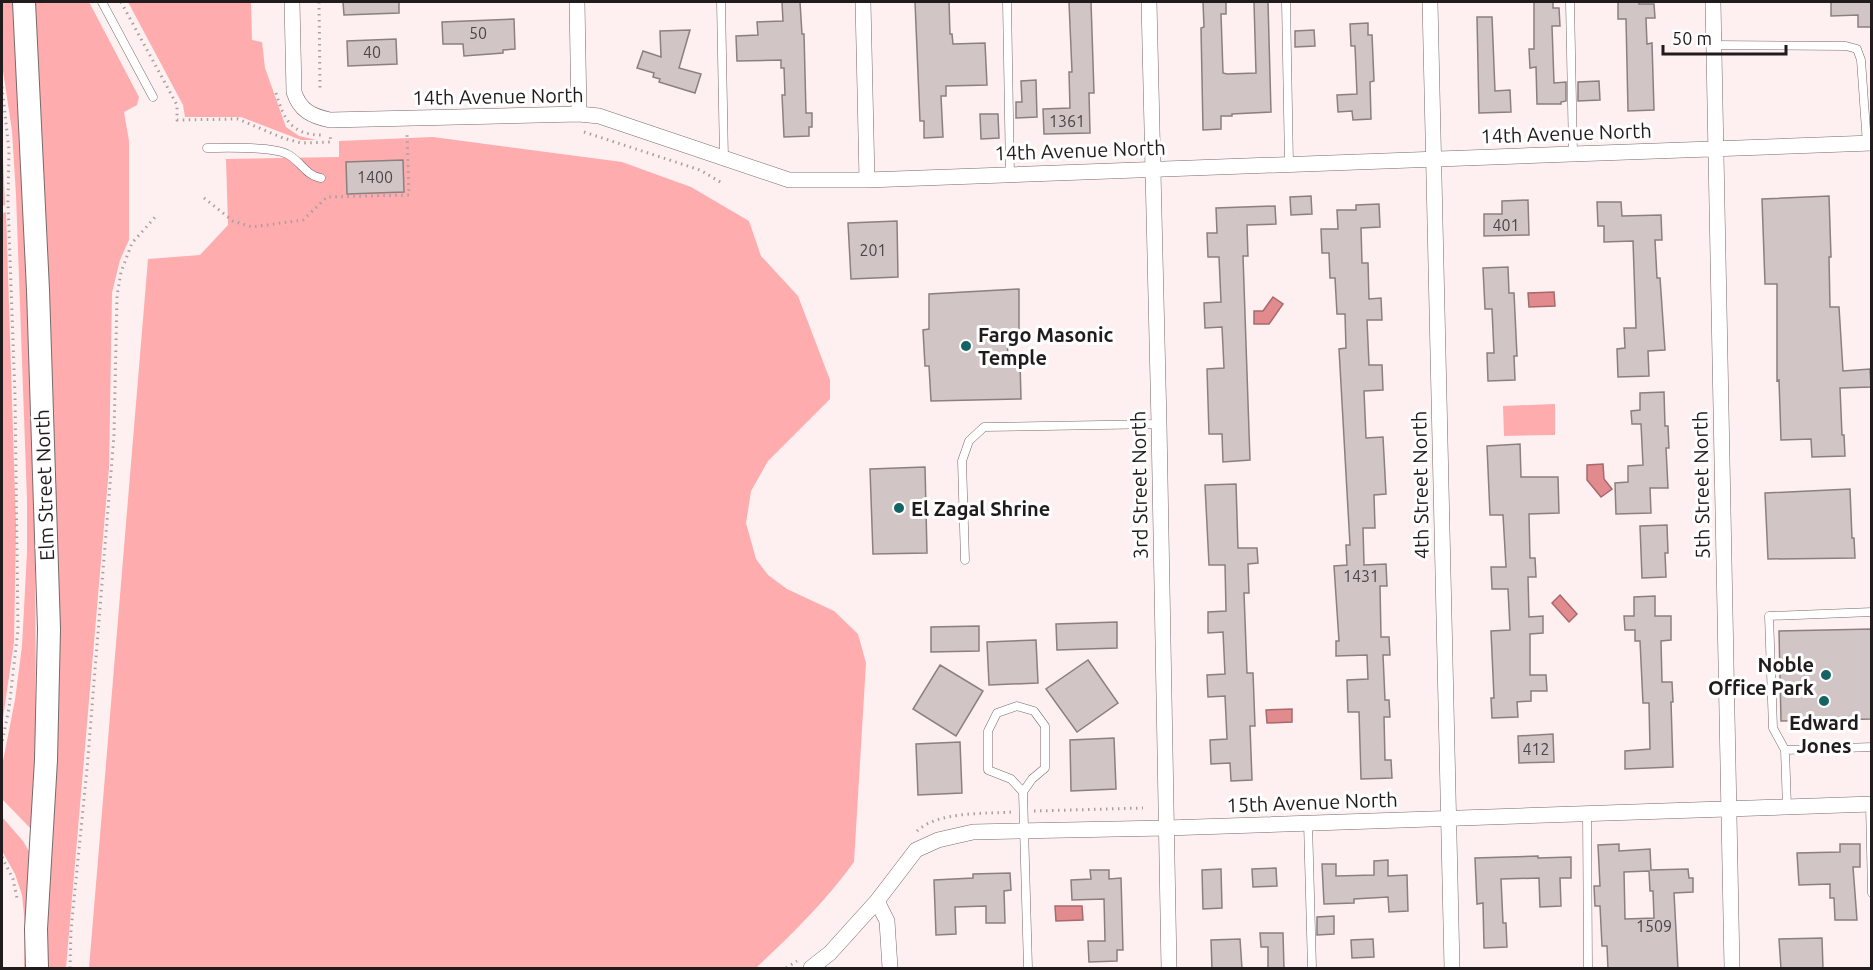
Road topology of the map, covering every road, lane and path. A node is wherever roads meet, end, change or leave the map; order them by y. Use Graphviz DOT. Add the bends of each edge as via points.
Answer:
graph roads {
  1 [pos="24,2"];
  2 [pos="102,2"];
  3 [pos="121,2"];
  4 [pos="292,2"];
  5 [pos="318,2"];
  6 [pos="577,2"];
  7 [pos="721,2"];
  8 [pos="863,2"];
  9 [pos="1007,2"];
  10 [pos="1149,2"];
  11 [pos="1286,2"];
  12 [pos="1430,2"];
  13 [pos="1570,2"];
  14 [pos="1713,2"];
  15 [pos="1714,45"];
  16 [pos="2,87"];
  17 [pos="320,90"];
  18 [pos="276,93"];
  19 [pos="153,97"];
  20 [pos="579,114"];
  21 [pos="576,131"];
  22 [pos="407,134"];
  23 [pos="1869,144"];
  24 [pos="207,148"];
  25 [pos="1715,149"];
  26 [pos="1573,154"];
  27 [pos="724,159"];
  28 [pos="1434,160"];
  29 [pos="1288,164"];
  30 [pos="1153,169"];
  31 [pos="1010,174"];
  32 [pos="321,178"];
  33 [pos="867,180"];
  34 [pos="722,183"];
  35 [pos="204,198"];
  36 [pos="157,215"];
  37 [pos="1159,424"];
  38 [pos="965,560"];
  39 [pos="1872,612"];
  40 [pos="2,743"];
  41 [pos="1872,747"];
  42 [pos="1785,750"];
  43 [pos="1023,792"];
  44 [pos="1871,804"];
  45 [pos="1787,807"];
  46 [pos="1729,809"];
  47 [pos="1587,813"];
  48 [pos="1448,818"];
  49 [pos="1308,823"];
  50 [pos="1166,828"];
  51 [pos="1025,831"];
  52 [pos="2,857"];
  53 [pos="1872,893"];
  54 [pos="877,901"];
  55 [pos="18,903"];
  56 [pos="37,969"];
  57 [pos="70,969"];
  58 [pos="812,969"];
  59 [pos="890,969"];
  60 [pos="1028,969"];
  61 [pos="1169,969"];
  62 [pos="1312,969"];
  63 [pos="1452,969"];
  64 [pos="1588,969"];
  65 [pos="1732,969"];
  1 -- 56 [label="street, Elm Street North" via="49,629"];
  2 -- 19 [label="lane"];
  3 -- 18 [label="path" via="177,105 177,120 238,119 301,143 330,142 330,135 295,128 281,111"];
  4 -- 20 [label="street, 14th Avenue North" via="294,92 303,110 315,117 330,120"];
  5 -- 17 [label="path"];
  6 -- 20 [label="street"];
  7 -- 27 [label="lane"];
  8 -- 33 [label="street"];
  9 -- 31 [label="lane"];
  10 -- 30 [label="street, 3rd Street North"];
  11 -- 29 [label="lane"];
  12 -- 28 [label="street, 4th Street North"];
  13 -- 26 [label="lane"];
  14 -- 15 [label="street, 5th Street North"];
  15 -- 23 [label="lane" via="1846,46 1857,50"];
  15 -- 25 [label="street, 5th Street North"];
  16 -- 40 [label="path" via="9,150 18,630"];
  20 -- 27 [label="street, 14th Avenue North" via="599,116"];
  21 -- 34 [label="path" via="690,166"];
  22 -- 35 [label="path" via="409,195 327,197 303,220 252,227 233,221"];
  23 -- 25 [label="street, 14th Avenue North"];
  24 -- 32 [label="lane" via="286,153 307,172"];
  25 -- 26 [label="street, 14th Avenue North"];
  25 -- 46 [label="street, 5th Street North"];
  26 -- 28 [label="street, 14th Avenue North"];
  27 -- 33 [label="street, 14th Avenue North" via="789,180"];
  28 -- 29 [label="street, 14th Avenue North"];
  28 -- 48 [label="street, 4th Street North"];
  29 -- 30 [label="street, 14th Avenue North"];
  30 -- 31 [label="street, 14th Avenue North"];
  30 -- 37 [label="street, 3rd Street North"];
  31 -- 33 [label="street, 14th Avenue North"];
  36 -- 57 [label="path" via="132,243 117,296 114,435"];
  37 -- 38 [label="lane" via="984,427 969,441 962,461"];
  37 -- 50 [label="street, 3rd Street North"];
  39 -- 42 [label="lane" via="1769,616 1773,728"];
  41 -- 42 [label="lane"];
  42 -- 45 [label="lane"];
  43 -- 43 [label="lane" via="1045,768 1045,726 1034,711 1017,706 998,713 988,730 988,770 1011,779"];
  43 -- 51 [label="lane"];
  44 -- 45 [label="street, 15th Avenue North"];
  44 -- 53 [label="lane"];
  45 -- 46 [label="street, 15th Avenue North"];
  46 -- 47 [label="street, 15th Avenue North"];
  46 -- 65 [label="street, 5th Street North"];
  47 -- 48 [label="street, 15th Avenue North"];
  47 -- 64 [label="lane"];
  48 -- 49 [label="street, 15th Avenue North"];
  48 -- 63 [label="street, 4th Street North"];
  49 -- 50 [label="street, 15th Avenue North"];
  49 -- 62 [label="lane"];
  50 -- 51 [label="street, 15th Avenue North"];
  50 -- 61 [label="street, 3rd Street North"];
  51 -- 54 [label="street, 15th Avenue North" via="973,832 916,850"];
  51 -- 60 [label="lane"];
  52 -- 55 [label="path" via="13,879"];
  54 -- 58 [label="street, 15th Avenue North"];
  54 -- 59 [label="street" via="887,921"];
}
